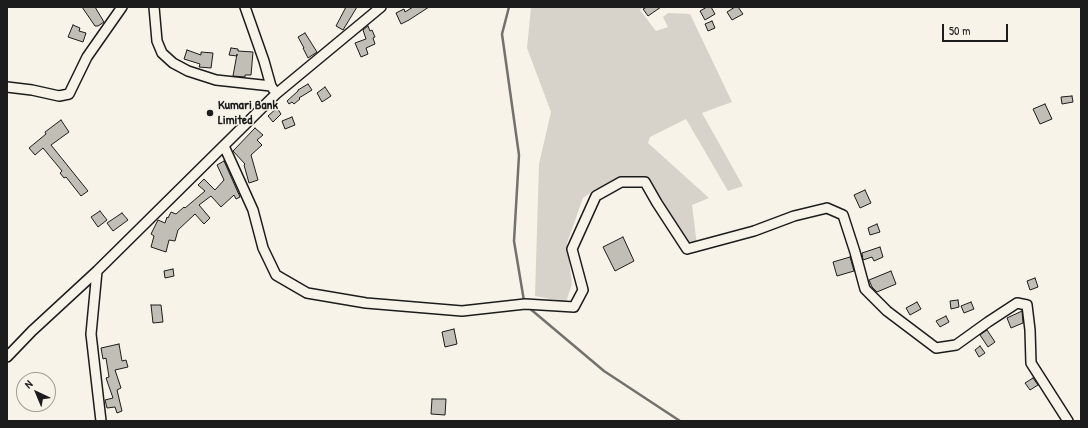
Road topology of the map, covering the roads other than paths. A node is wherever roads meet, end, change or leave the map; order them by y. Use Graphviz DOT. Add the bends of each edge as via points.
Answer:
graph roads {
  1 [pos="122,7"];
  2 [pos="154,7"];
  3 [pos="245,7"];
  4 [pos="381,7"];
  5 [pos="271,86"];
  6 [pos="7,87"];
  7 [pos="276,94"];
  8 [pos="224,146"];
  9 [pos="97,271"];
  10 [pos="7,357"];
  11 [pos="101,421"];
  12 [pos="1068,421"];
  1 -- 6 [label="street" via="87,57 69,94 59,96"];
  2 -- 5 [label="street" via="157,41 162,53 173,63 216,80"];
  3 -- 5 [label="street"];
  4 -- 7 [label="street"];
  5 -- 7 [label="street"];
  7 -- 8 [label="street"];
  8 -- 9 [label="street"];
  8 -- 12 [label="street" via="253,210 263,248 276,275 307,293 366,303 462,311 525,304 574,307 583,290 572,249 596,196 620,182 645,182 687,249 827,208 843,215 865,289 887,311 936,348 956,345 1017,303 1027,305 1031,363"];
  9 -- 10 [label="street"];
  9 -- 11 [label="street" via="91,334"];
}
